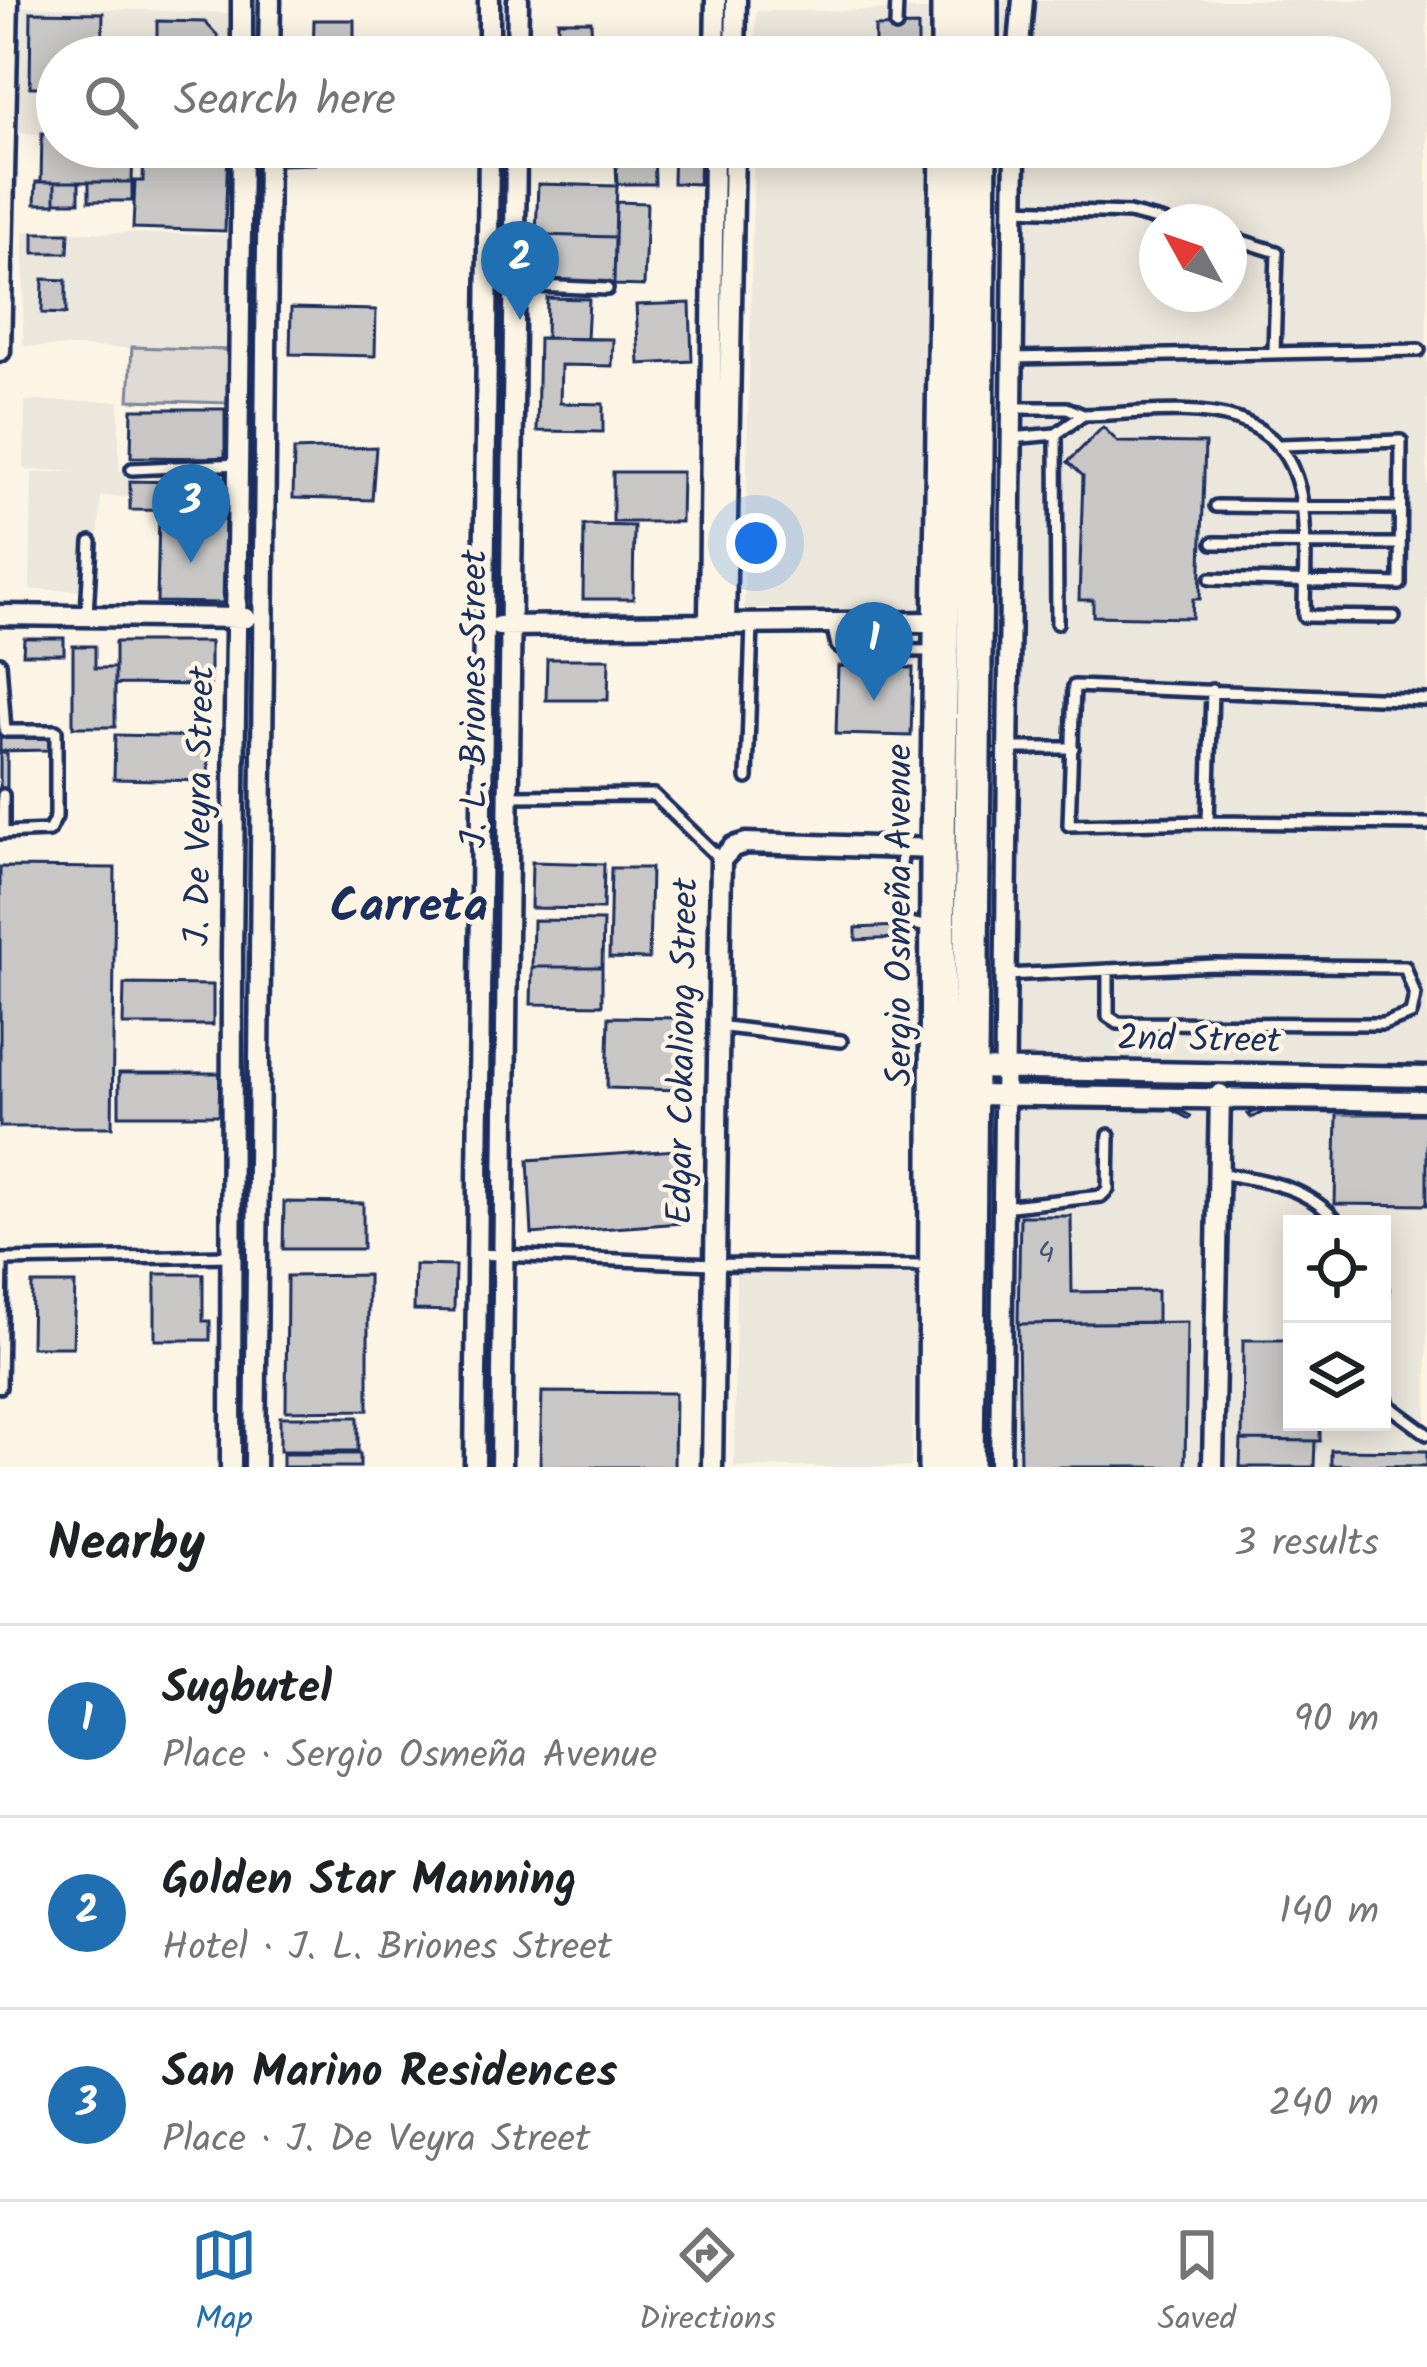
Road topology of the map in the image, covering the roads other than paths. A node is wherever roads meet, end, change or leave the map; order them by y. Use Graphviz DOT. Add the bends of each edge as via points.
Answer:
graph roads {
  1 [pos="8,0"];
  2 [pos="242,0"];
  3 [pos="270,0"];
  4 [pos="489,0"];
  5 [pos="518,0"];
  6 [pos="716,0"];
  7 [pos="736,0"];
  8 [pos="897,0"];
  9 [pos="949,0"];
  10 [pos="980,0"];
  11 [pos="1023,0"];
  12 [pos="896,26"];
  13 [pos="242,36"];
  14 [pos="269,36"];
  15 [pos="489,36"];
  16 [pos="518,36"];
  17 [pos="715,36"];
  18 [pos="735,36"];
  19 [pos="949,36"];
  20 [pos="980,36"];
  21 [pos="1020,36"];
  22 [pos="242,168"];
  23 [pos="268,168"];
  24 [pos="489,168"];
  25 [pos="516,168"];
  26 [pos="715,168"];
  27 [pos="733,168"];
  28 [pos="948,168"];
  29 [pos="978,168"];
  30 [pos="1015,168"];
  31 [pos="1014,209"];
  32 [pos="1139,216"];
  33 [pos="1247,243"];
  34 [pos="266,273"];
  35 [pos="241,275"];
  36 [pos="488,284"];
  37 [pos="514,286"];
  38 [pos="607,289"];
  39 [pos="722,340"];
  40 [pos="1419,350"];
  41 [pos="0,351"];
  42 [pos="1274,352"];
  43 [pos="1012,358"];
  44 [pos="1012,409"];
  45 [pos="1084,415"];
  46 [pos="1056,434"];
  47 [pos="1011,438"];
  48 [pos="1281,445"];
  49 [pos="240,464"];
  50 [pos="133,469"];
  51 [pos="1216,506"];
  52 [pos="1302,507"];
  53 [pos="1400,508"];
  54 [pos="92,542"];
  55 [pos="1213,543"];
  56 [pos="1400,544"];
  57 [pos="1303,545"];
  58 [pos="1211,580"];
  59 [pos="1304,581"];
  60 [pos="87,614"];
  61 [pos="0,615"];
  62 [pos="1394,617"];
  63 [pos="237,618"];
  64 [pos="262,619"];
  65 [pos="1008,621"];
  66 [pos="832,623"];
  67 [pos="1057,623"];
  68 [pos="717,624"];
  69 [pos="752,624"];
  70 [pos="485,626"];
  71 [pos="509,626"];
  72 [pos="954,631"];
  73 [pos="0,663"];
  74 [pos="1212,690"];
  75 [pos="1427,700"];
  76 [pos="1007,748"];
  77 [pos="1073,748"];
  78 [pos="747,778"];
  79 [pos="3,794"];
  80 [pos="509,796"];
  81 [pos="1208,822"];
  82 [pos="1427,824"];
  83 [pos="2,833"];
  84 [pos="904,848"];
  85 [pos="938,849"];
  86 [pos="721,860"];
  87 [pos="898,890"];
  88 [pos="899,914"];
  89 [pos="939,929"];
  90 [pos="507,946"];
  91 [pos="482,947"];
  92 [pos="259,949"];
  93 [pos="232,953"];
  94 [pos="1108,970"];
  95 [pos="1005,975"];
  96 [pos="717,1026"];
  97 [pos="841,1041"];
  98 [pos="1220,1076"];
  99 [pos="1427,1078"];
  100 [pos="986,1082"];
  101 [pos="1220,1101"];
  102 [pos="1427,1101"];
  103 [pos="1109,1135"];
  104 [pos="1216,1173"];
  105 [pos="1002,1207"];
  106 [pos="1329,1215"];
  107 [pos="478,1254"];
  108 [pos="504,1254"];
  109 [pos="230,1256"];
  110 [pos="713,1264"];
  111 [pos="939,1266"];
  112 [pos="0,1387"];
  113 [pos="1391,1407"];
  114 [pos="1427,1434"];
  115 [pos="231,1467"];
  116 [pos="255,1467"];
  117 [pos="476,1467"];
  118 [pos="501,1467"];
  119 [pos="712,1467"];
  120 [pos="936,1467"];
  121 [pos="966,1467"];
  122 [pos="1000,1467"];
  123 [pos="1213,1467"];
  1 -- 41 [label="street"];
  2 -- 13 [label="street"];
  3 -- 14 [label="street"];
  4 -- 15 [label="street"];
  5 -- 16 [label="street"];
  6 -- 17 [label="street"];
  7 -- 18 [label="street"];
  8 -- 12 [label="lane"];
  9 -- 19 [label="highway"];
  10 -- 20 [label="highway"];
  11 -- 21 [label="street"];
  22 -- 35 [label="street, J. De Veyra Street"];
  23 -- 34 [label="street, J. De Veyra Street"];
  24 -- 36 [label="street, J. L. Briones Street"];
  25 -- 37 [label="street, J. L. Briones Street"];
  26 -- 39 [label="street"];
  27 -- 39 [label="street"];
  28 -- 72 [label="highway, Sergio Osmeña Avenue"];
  29 -- 72 [label="highway, Sergio Osmeña Avenue"];
  30 -- 31 [label="street"];
  31 -- 32 [label="lane"];
  31 -- 43 [label="street"];
  33 -- 42 [label="lane" via="1277,252"];
  34 -- 35 [label="street"];
  34 -- 64 [label="street, J. De Veyra Street"];
  35 -- 49 [label="street, J. De Veyra Street"];
  36 -- 37 [label="lane"];
  36 -- 70 [label="street, J. L. Briones Street"];
  37 -- 38 [label="lane"];
  37 -- 71 [label="street, J. L. Briones Street"];
  39 -- 68 [label="street"];
  40 -- 42 [label="lane"];
  42 -- 43 [label="lane"];
  43 -- 44 [label="street"];
  44 -- 45 [label="lane"];
  44 -- 47 [label="street"];
  45 -- 46 [label="lane"];
  45 -- 48 [label="lane" via="1217,413 1259,426"];
  46 -- 47 [label="lane"];
  46 -- 67 [label="lane"];
  47 -- 65 [label="street"];
  48 -- 52 [label="lane"];
  48 -- 53 [label="lane" via="1401,441"];
  49 -- 50 [label="lane"];
  49 -- 63 [label="street, J. De Veyra Street"];
  51 -- 52 [label="lane"];
  52 -- 53 [label="lane"];
  52 -- 57 [label="lane"];
  53 -- 56 [label="lane"];
  54 -- 60 [label="lane"];
  55 -- 57 [label="lane"];
  56 -- 57 [label="lane"];
  56 -- 59 [label="lane" via="1400,584"];
  57 -- 59 [label="lane"];
  58 -- 59 [label="lane"];
  59 -- 62 [label="lane" via="1304,616"];
  60 -- 61 [label="street"];
  60 -- 63 [label="street"];
  63 -- 64 [label="street"];
  63 -- 93 [label="street, J. De Veyra Street"];
  64 -- 92 [label="street, J. De Veyra Street"];
  65 -- 72 [label="street"];
  65 -- 76 [label="street"];
  66 -- 69 [label="street"];
  66 -- 72 [label="street"];
  66 -- 72 [label="lane" via="843,650"];
  68 -- 69 [label="street"];
  68 -- 71 [label="street"];
  69 -- 78 [label="lane"];
  70 -- 71 [label="street"];
  70 -- 91 [label="street, J. L. Briones Street"];
  71 -- 80 [label="street, J. L. Briones Street"];
  72 -- 85 [label="highway, Sergio Osmeña Avenue"];
  72 -- 100 [label="highway, Sergio Osmeña Avenue"];
  73 -- 83 [label="lane" via="5,730 56,731 56,817 49,831"];
  74 -- 75 [label="lane"];
  74 -- 77 [label="lane" via="1074,686"];
  74 -- 81 [label="lane"];
  76 -- 77 [label="lane"];
  76 -- 95 [label="street"];
  77 -- 81 [label="lane" via="1069,825"];
  79 -- 83 [label="lane"];
  80 -- 86 [label="lane" via="654,795"];
  80 -- 90 [label="street, J. L. Briones Street"];
  81 -- 82 [label="lane"];
  84 -- 85 [label="street, Edgar Cokaliong Street"];
  84 -- 86 [label="street, Edgar Cokaliong Street" via="746,843"];
  84 -- 87 [label="lane"];
  85 -- 89 [label="highway, Sergio Osmeña Avenue"];
  86 -- 96 [label="street, Edgar Cokaliong Street"];
  88 -- 89 [label="lane"];
  89 -- 111 [label="highway, Sergio Osmeña Avenue"];
  90 -- 91 [label="street"];
  90 -- 108 [label="street, J. L. Briones Street"];
  91 -- 107 [label="street, J. L. Briones Street"];
  92 -- 93 [label="lane"];
  92 -- 116 [label="street, J. De Veyra Street"];
  93 -- 109 [label="street, J. De Veyra Street"];
  94 -- 94 [label="lane" via="1406,967 1415,995 1411,1014 1383,1024 1118,1023 1108,1016"];
  94 -- 95 [label="lane"];
  95 -- 100 [label="street"];
  96 -- 97 [label="lane"];
  96 -- 110 [label="street, Edgar Cokaliong Street"];
  98 -- 99 [label="street, 2nd Street"];
  98 -- 100 [label="street, 2nd Street"];
  98 -- 101 [label="street"];
  100 -- 101 [label="street, 2nd Street"];
  100 -- 105 [label="street"];
  100 -- 121 [label="highway, Sergio Osmeña Avenue"];
  101 -- 102 [label="street, 2nd Street"];
  101 -- 104 [label="street"];
  103 -- 105 [label="lane" via="1108,1189 1100,1196"];
  104 -- 106 [label="lane" via="1267,1179"];
  104 -- 123 [label="street"];
  105 -- 122 [label="street"];
  107 -- 108 [label="lane"];
  107 -- 117 [label="street, J. L. Briones Street"];
  108 -- 110 [label="lane"];
  108 -- 118 [label="street, J. L. Briones Street"];
  109 -- 112 [label="lane" via="2,1261"];
  109 -- 115 [label="street, J. De Veyra Street"];
  110 -- 111 [label="lane"];
  110 -- 119 [label="street, Edgar Cokaliong Street"];
  111 -- 120 [label="highway, Sergio Osmeña Avenue"];
  113 -- 114 [label="lane"];
}
